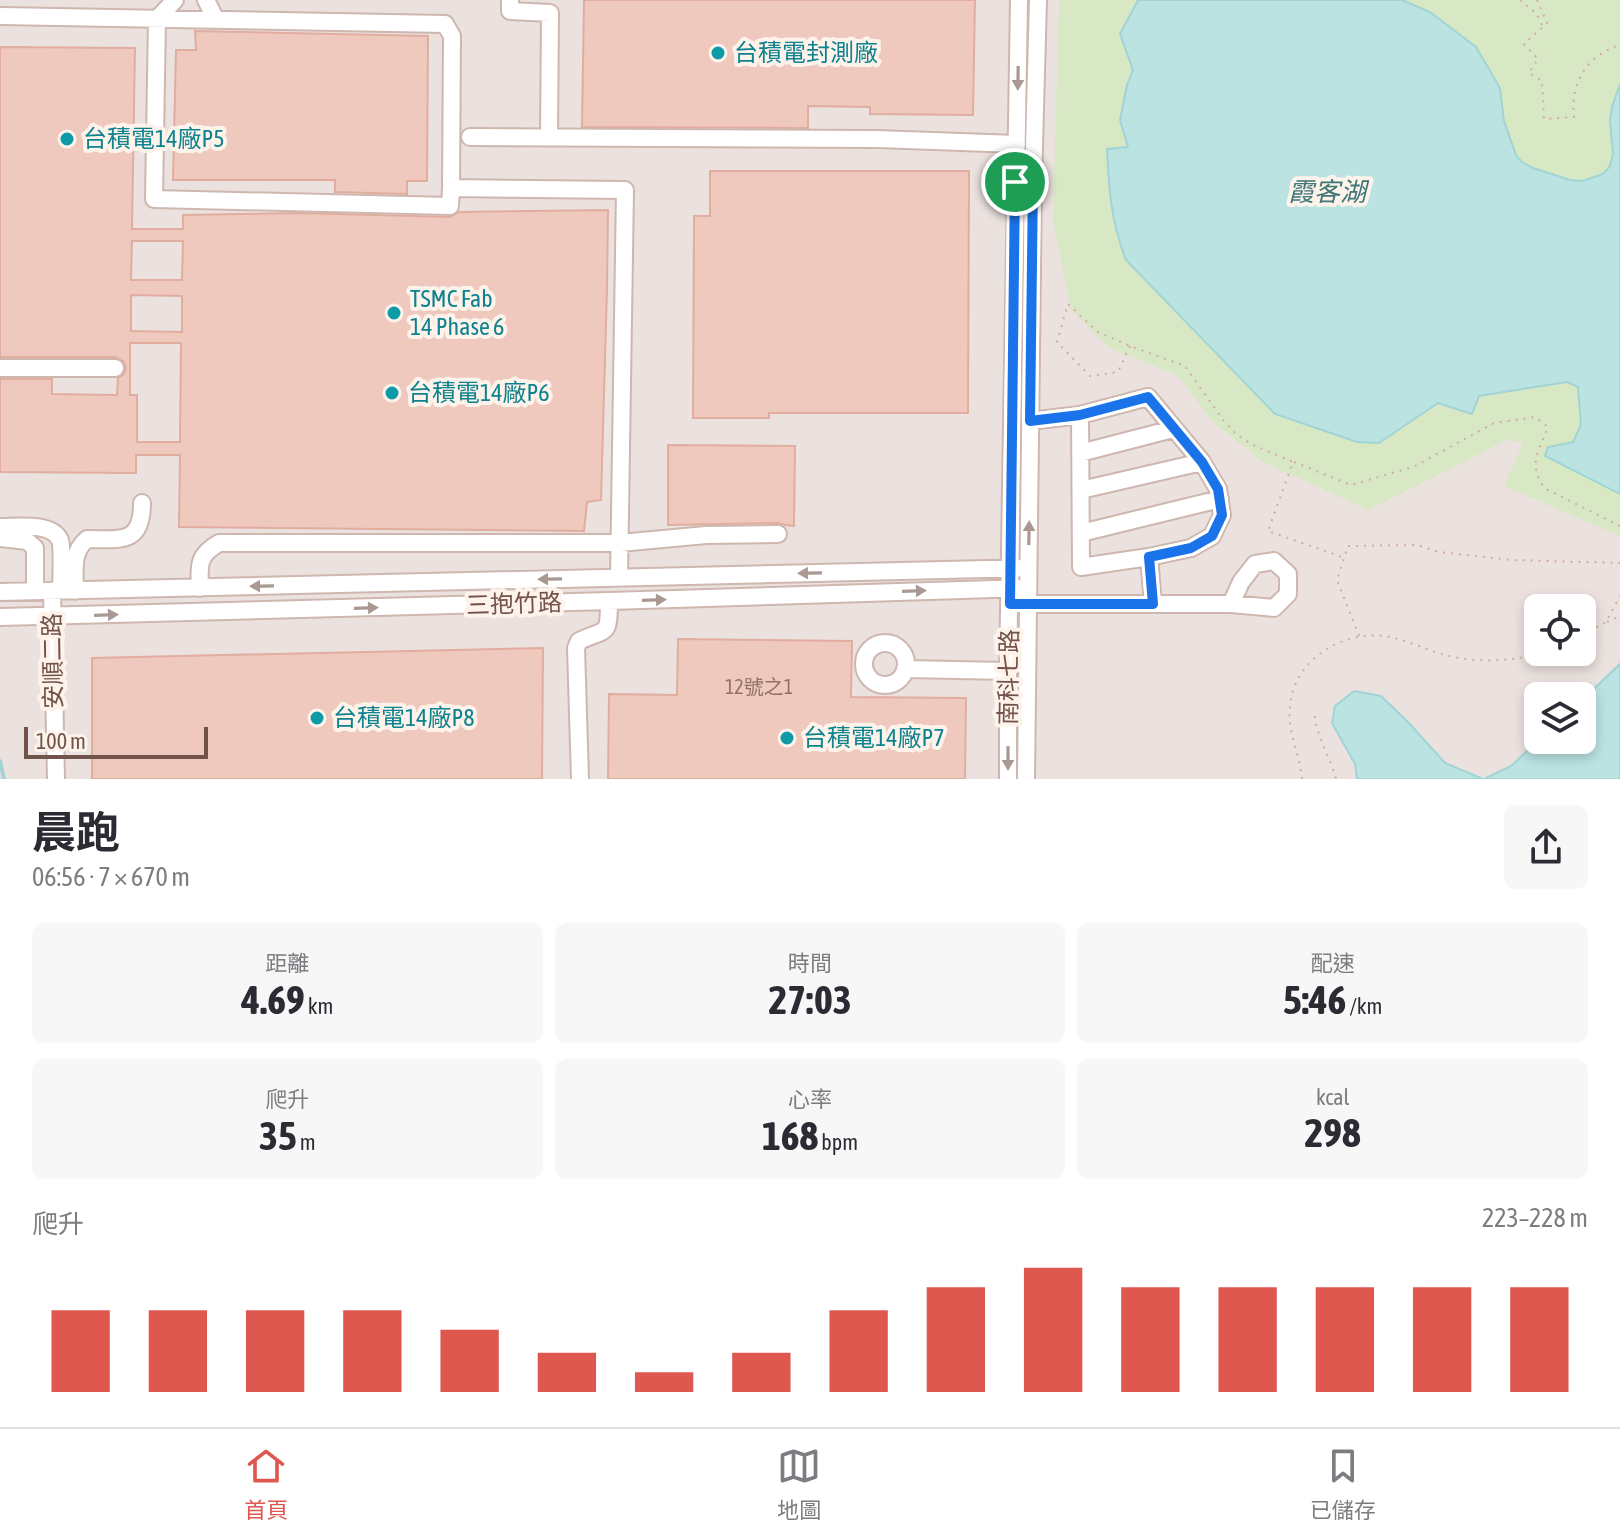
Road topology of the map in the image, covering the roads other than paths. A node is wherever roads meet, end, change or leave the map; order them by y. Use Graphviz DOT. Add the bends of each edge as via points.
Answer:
graph roads {
  1 [pos="175,0"];
  2 [pos="206,0"];
  3 [pos="510,0"];
  4 [pos="1019,0"];
  5 [pos="1038,0"];
  6 [pos="0,16"];
  7 [pos="157,19"];
  8 [pos="216,20"];
  9 [pos="470,137"];
  10 [pos="549,137"];
  11 [pos="1017,144"];
  12 [pos="1015,182"];
  13 [pos="1033,182"];
  14 [pos="451,188"];
  15 [pos="0,368"];
  16 [pos="115,368"];
  17 [pos="1080,415"];
  18 [pos="1030,421"];
  19 [pos="1173,429"];
  20 [pos="1080,453"];
  21 [pos="1202,462"];
  22 [pos="1081,490"];
  23 [pos="1220,499"];
  24 [pos="142,503"];
  25 [pos="0,527"];
  26 [pos="1081,533"];
  27 [pos="778,534"];
  28 [pos="0,538"];
  29 [pos="620,543"];
  30 [pos="1149,557"];
  31 [pos="1020,568"];
  32 [pos="619,578"];
  33 [pos="200,588"];
  34 [pos="54,591"];
  35 [pos="0,592"];
  36 [pos="1010,596"];
  37 [pos="1028,596"];
  38 [pos="609,601"];
  39 [pos="1153,604"];
  40 [pos="1231,604"];
  41 [pos="0,617"];
  42 [pos="52,617"];
  43 [pos="905,669"];
  44 [pos="1008,671"];
  45 [pos="56,779"];
  46 [pos="580,779"];
  47 [pos="1008,779"];
  48 [pos="1026,779"];
  1 -- 7 [label="street"];
  2 -- 8 [label="street"];
  3 -- 10 [label="street" via="510,11 550,13"];
  4 -- 11 [label="street, 南科七路, one-way"];
  5 -- 13 [label="street, 南科七路"];
  6 -- 7 [label="street"];
  7 -- 8 [label="street"];
  7 -- 14 [label="street" via="154,199 450,206"];
  8 -- 14 [label="street" via="445,24 452,36"];
  9 -- 10 [label="street"];
  10 -- 11 [label="street"];
  11 -- 12 [label="street, 南科七路"];
  12 -- 13 [label="street"];
  12 -- 31 [label="street, 南科七路"];
  13 -- 18 [label="street, 南科七路"];
  14 -- 29 [label="street" via="625,190"];
  15 -- 16 [label="street"];
  17 -- 18 [label="street"];
  17 -- 19 [label="street" via="1148,397"];
  17 -- 20 [label="street"];
  31 -- 18 [label="street, 南科七路, one-way"];
  19 -- 20 [label="street"];
  19 -- 21 [label="street"];
  20 -- 22 [label="street"];
  21 -- 22 [label="street"];
  21 -- 23 [label="street"];
  22 -- 26 [label="street"];
  23 -- 26 [label="street"];
  23 -- 30 [label="street" via="1222,515 1212,536 1191,548"];
  24 -- 34 [label="street" via="139,529 125,539 87,539"];
  25 -- 34 [label="street" via="53,531 60,540"];
  26 -- 30 [label="street" via="1081,567"];
  27 -- 29 [label="street"];
  28 -- 34 [label="street" via="27,541 35,548"];
  29 -- 32 [label="street"];
  29 -- 33 [label="street" via="219,543 205,551"];
  30 -- 39 [label="street"];
  31 -- 32 [label="street, 三抱竹路, one-way"];
  31 -- 36 [label="street, 南科七路"];
  31 -- 37 [label="street, 南科七路"];
  32 -- 33 [label="street, 三抱竹路, one-way"];
  33 -- 34 [label="street, 三抱竹路"];
  34 -- 35 [label="street, 三抱竹路"];
  34 -- 42 [label="street, 安順二路"];
  36 -- 37 [label="street, 三抱竹路"];
  38 -- 36 [label="street, 三抱竹路, one-way"];
  36 -- 44 [label="street, 南科七路"];
  37 -- 39 [label="street, 三抱竹路"];
  37 -- 48 [label="street, 南科七路"];
  42 -- 38 [label="street, 三抱竹路, one-way"];
  38 -- 46 [label="street" via="606,630 579,641 576,648"];
  39 -- 40 [label="street, 三抱竹路"];
  41 -- 42 [label="street, 三抱竹路"];
  42 -- 45 [label="street, 安順二路"];
  43 -- 44 [label="street"];
  44 -- 47 [label="street, 南科七路, one-way"];
}
